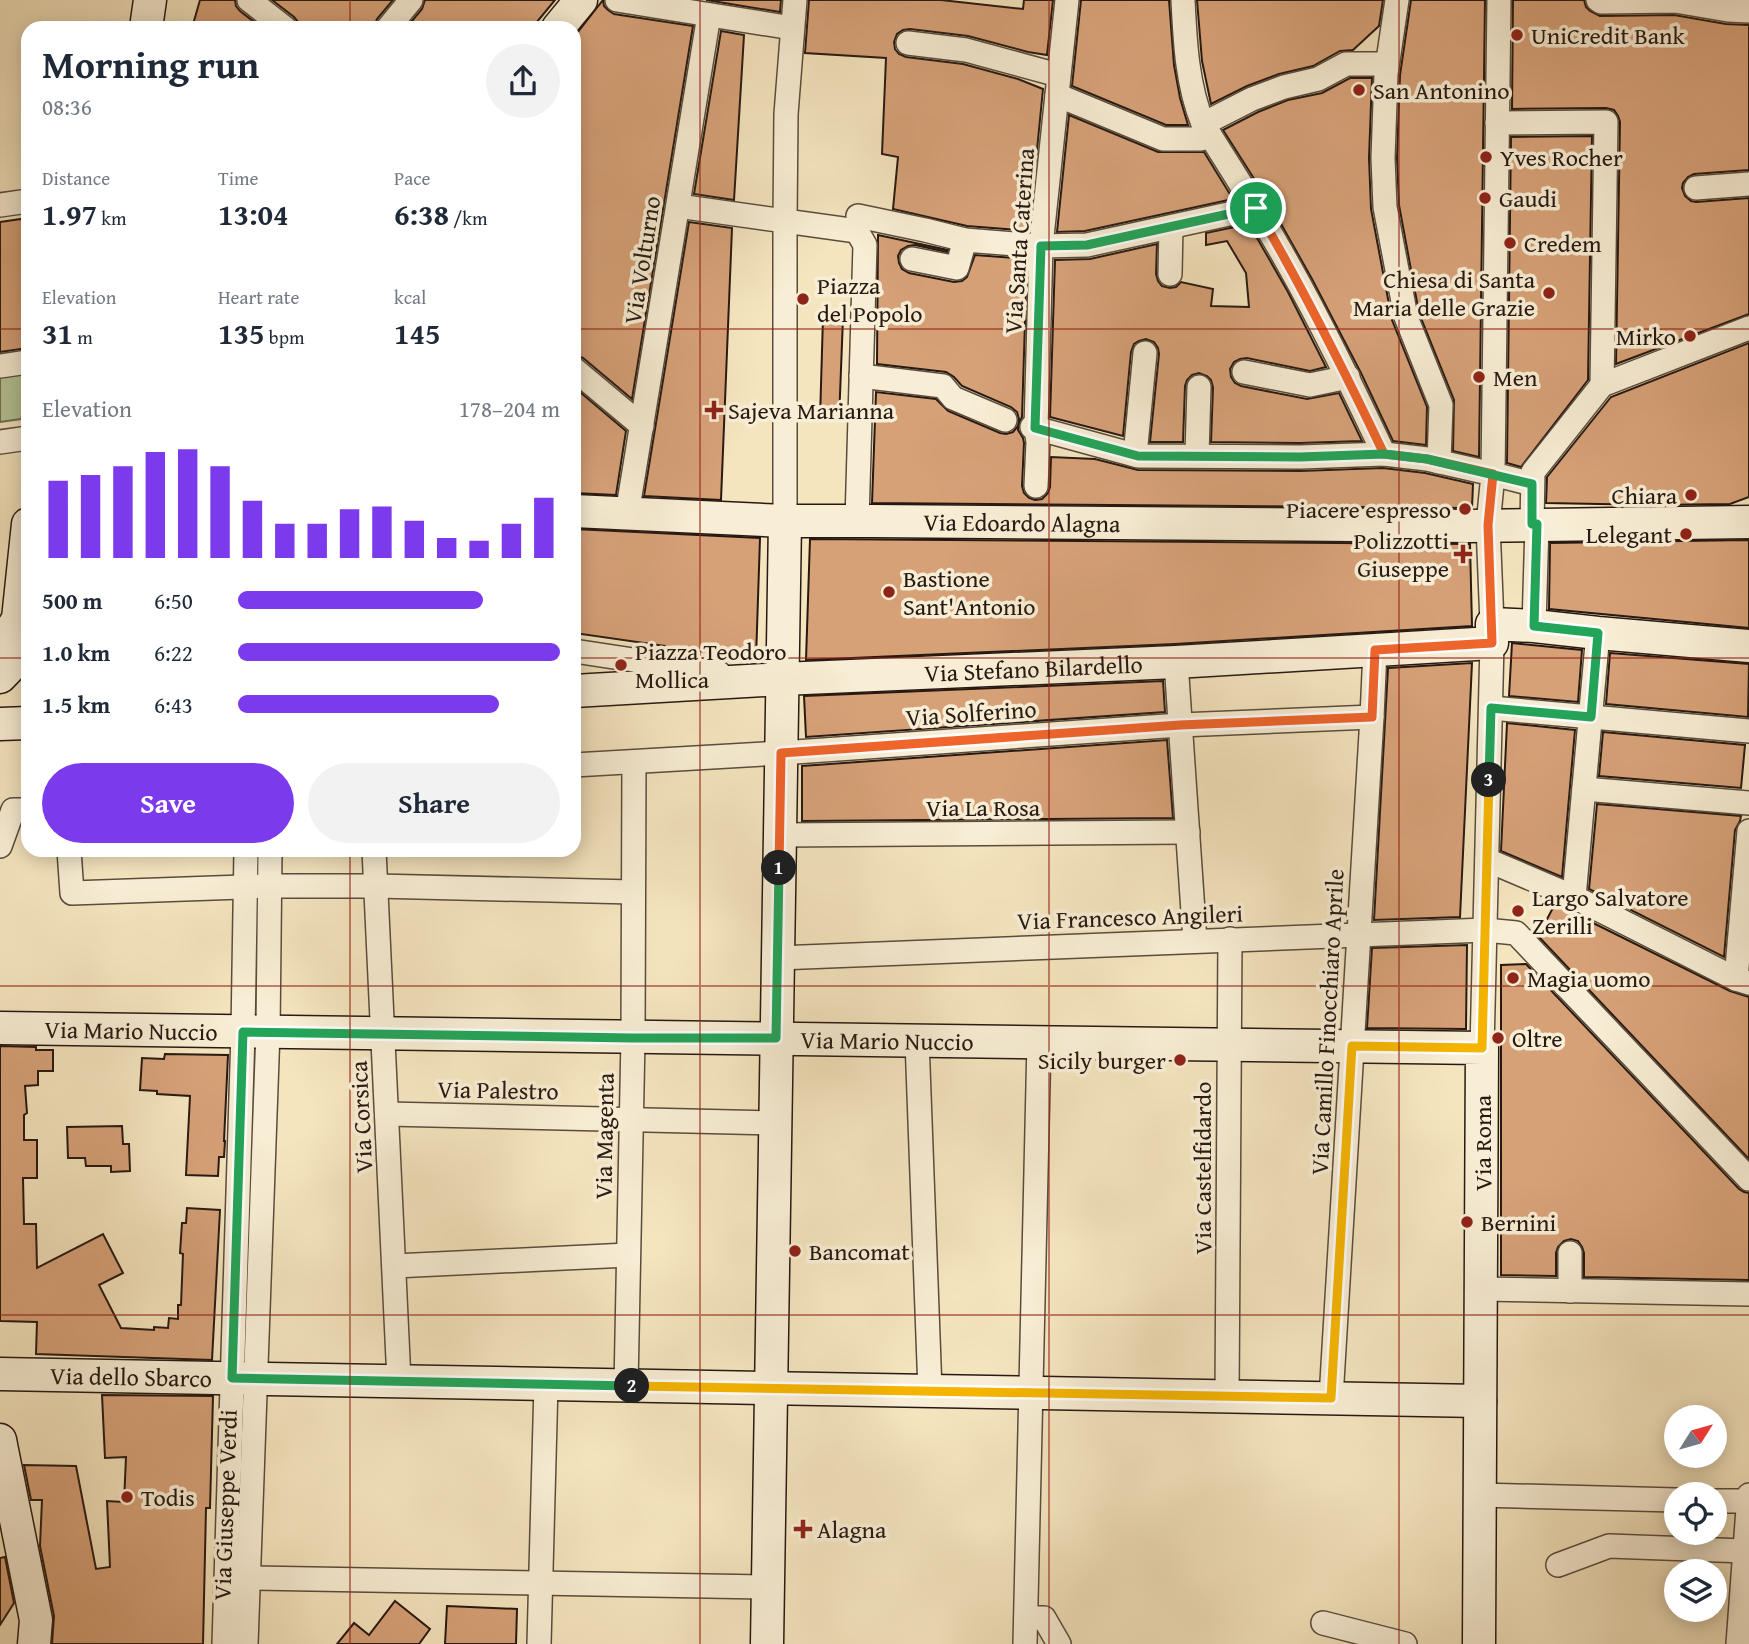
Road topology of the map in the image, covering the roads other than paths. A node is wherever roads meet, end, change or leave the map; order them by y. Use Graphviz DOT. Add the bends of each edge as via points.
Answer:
graph roads {
  1 [pos="249,0"];
  2 [pos="411,0"];
  3 [pos="582,0"];
  4 [pos="617,0"];
  5 [pos="795,0"];
  6 [pos="1067,0"];
  7 [pos="1183,0"];
  8 [pos="1397,0"];
  9 [pos="1499,0"];
  10 [pos="1598,0"];
  11 [pos="1675,1"];
  12 [pos="1749,11"];
  13 [pos="709,15"];
  14 [pos="276,21"];
  15 [pos="394,21"];
  16 [pos="564,21"];
  17 [pos="792,28"];
  18 [pos="908,43"];
  19 [pos="1387,64"];
  20 [pos="1058,85"];
  21 [pos="1497,123"];
  22 [pos="1206,129"];
  23 [pos="1749,184"];
  24 [pos="1696,188"];
  25 [pos="21,202"];
  26 [pos="0,205"];
  27 [pos="677,206"];
  28 [pos="1256,208"];
  29 [pos="858,216"];
  30 [pos="786,221"];
  31 [pos="1171,227"];
  32 [pos="965,240"];
  33 [pos="1041,246"];
  34 [pos="912,259"];
  35 [pos="1170,274"];
  36 [pos="1749,328"];
  37 [pos="1145,353"];
  38 [pos="21,363"];
  39 [pos="0,366"];
  40 [pos="1244,372"];
  41 [pos="581,375"];
  42 [pos="869,377"];
  43 [pos="1348,377"];
  44 [pos="1602,385"];
  45 [pos="1199,387"];
  46 [pos="1005,420"];
  47 [pos="642,426"];
  48 [pos="1034,427"];
  49 [pos="21,439"];
  50 [pos="0,442"];
  51 [pos="1384,454"];
  52 [pos="1135,455"];
  53 [pos="1198,456"];
  54 [pos="1439,461"];
  55 [pos="1486,473"];
  56 [pos="1533,478"];
  57 [pos="1036,486"];
  58 [pos="581,512"];
  59 [pos="627,514"];
  60 [pos="857,521"];
  61 [pos="785,522"];
  62 [pos="1749,522"];
  63 [pos="1537,524"];
  64 [pos="1479,526"];
  65 [pos="21,590"];
  66 [pos="1534,626"];
  67 [pos="1598,633"];
  68 [pos="1492,634"];
  69 [pos="1749,646"];
  70 [pos="0,648"];
  71 [pos="1375,650"];
  72 [pos="581,652"];
  73 [pos="21,655"];
  74 [pos="1176,662"];
  75 [pos="0,677"];
  76 [pos="773,679"];
  77 [pos="581,691"];
  78 [pos="1499,709"];
  79 [pos="1372,717"];
  80 [pos="1591,717"];
  81 [pos="21,723"];
  82 [pos="0,724"];
  83 [pos="1180,725"];
  84 [pos="1749,731"];
  85 [pos="781,753"];
  86 [pos="634,762"];
  87 [pos="581,765"];
  88 [pos="1584,789"];
  89 [pos="1749,803"];
  90 [pos="20,810"];
  91 [pos="1749,831"];
  92 [pos="1188,832"];
  93 [pos="780,835"];
  94 [pos="0,846"];
  95 [pos="70,857"];
  96 [pos="246,857"];
  97 [pos="270,857"];
  98 [pos="374,857"];
  99 [pos="1487,860"];
  100 [pos="246,886"];
  101 [pos="270,886"];
  102 [pos="376,886"];
  103 [pos="633,892"];
  104 [pos="1574,897"];
  105 [pos="1485,930"];
  106 [pos="1358,935"];
  107 [pos="1230,939"];
  108 [pos="1195,941"];
  109 [pos="778,958"];
  110 [pos="1742,981"];
  111 [pos="0,1028"];
  112 [pos="255,1032"];
  113 [pos="383,1034"];
  114 [pos="633,1038"];
  115 [pos="776,1038"];
  116 [pos="917,1040"];
  117 [pos="1038,1042"];
  118 [pos="1230,1044"];
  119 [pos="1352,1046"];
  120 [pos="1482,1048"];
  121 [pos="387,1114"];
  122 [pos="631,1120"];
  123 [pos="775,1123"];
  124 [pos="1749,1178"];
  125 [pos="1570,1253"];
  126 [pos="628,1255"];
  127 [pos="394,1266"];
  128 [pos="1481,1289"];
  129 [pos="1570,1290"];
  130 [pos="1749,1294"];
  131 [pos="0,1374"];
  132 [pos="244,1379"];
  133 [pos="399,1381"];
  134 [pos="545,1384"];
  135 [pos="626,1386"];
  136 [pos="771,1388"];
  137 [pos="930,1391"];
  138 [pos="1031,1393"];
  139 [pos="1227,1396"];
  140 [pos="1331,1398"];
  141 [pos="1480,1401"];
  142 [pos="0,1440"];
  143 [pos="1480,1495"];
  144 [pos="1749,1495"];
  145 [pos="1664,1500"];
  146 [pos="1727,1501"];
  147 [pos="1749,1501"];
  148 [pos="1745,1551"];
  149 [pos="1558,1566"];
  150 [pos="248,1578"];
  151 [pos="540,1583"];
  152 [pos="768,1587"];
  153 [pos="1026,1618"];
  154 [pos="1323,1623"];
  155 [pos="34,1644"];
  156 [pos="224,1644"];
  157 [pos="246,1644"];
  158 [pos="539,1644"];
  159 [pos="767,1644"];
  160 [pos="1025,1644"];
  161 [pos="1059,1644"];
  162 [pos="1405,1644"];
  163 [pos="1479,1644"];
  164 [pos="1738,1644"];
  1 -- 14 [label="street"];
  2 -- 15 [label="street"];
  3 -- 16 [label="main road"];
  4 -- 13 [label="street"];
  5 -- 17 [label="street"];
  6 -- 20 [label="street, Via Santa Caterina"];
  7 -- 22 [label="street" via="1186,52 1197,109"];
  8 -- 19 [label="street"];
  9 -- 21 [label="street, Via Roma"];
  10 -- 11 [label="street"];
  11 -- 12 [label="street"];
  13 -- 17 [label="street"];
  13 -- 27 [label="street, Via Volturno"];
  17 -- 30 [label="street"];
  18 -- 20 [label="street" via="966,50"];
  19 -- 22 [label="street" via="1346,64 1318,79 1252,99"];
  19 -- 54 [label="street" via="1385,207 1406,317 1441,405"];
  20 -- 22 [label="street" via="1163,139 1201,139"];
  20 -- 33 [label="street, Via Santa Caterina"];
  21 -- 44 [label="street" via="1606,122"];
  21 -- 55 [label="street, Via Roma"];
  22 -- 28 [label="street"];
  23 -- 24 [label="street"];
  25 -- 26 [label="street"];
  27 -- 30 [label="street"];
  27 -- 47 [label="street, Via Volturno"];
  28 -- 31 [label="street"];
  28 -- 43 [label="street"];
  29 -- 32 [label="street"];
  30 -- 42 [label="street" via="857,231 865,245"];
  30 -- 61 [label="street"];
  31 -- 33 [label="street" via="1087,245"];
  31 -- 35 [label="street"];
  32 -- 33 [label="street"];
  32 -- 34 [label="street" via="957,268"];
  33 -- 48 [label="street, Via Santa Caterina"];
  36 -- 44 [label="street"];
  37 -- 52 [label="street"];
  38 -- 39 [label="street"];
  40 -- 43 [label="street" via="1310,385"];
  41 -- 47 [label="street"];
  42 -- 46 [label="street" via="943,386 953,398"];
  42 -- 60 [label="street"];
  43 -- 51 [label="street"];
  44 -- 56 [label="street"];
  45 -- 53 [label="street"];
  47 -- 59 [label="street, Via Volturno"];
  48 -- 52 [label="street"];
  48 -- 57 [label="street, Via Santa Caterina"];
  49 -- 50 [label="street"];
  51 -- 53 [label="street"];
  51 -- 54 [label="street"];
  52 -- 53 [label="street"];
  54 -- 55 [label="street"];
  55 -- 56 [label="street"];
  55 -- 64 [label="street, Via Roma"];
  56 -- 63 [label="street"];
  58 -- 59 [label="main road, Via Edoardo Alagna"];
  59 -- 61 [label="main road, Via Edoardo Alagna"];
  60 -- 61 [label="main road, Via Edoardo Alagna"];
  60 -- 64 [label="main road, Via Edoardo Alagna"];
  61 -- 76 [label="main road"];
  62 -- 63 [label="main road, Via Edoardo Alagna"];
  63 -- 64 [label="main road, Via Edoardo Alagna"];
  63 -- 66 [label="street"];
  64 -- 68 [label="street, Via Roma"];
  65 -- 70 [label="main road" via="18,619"];
  66 -- 67 [label="main road, Via Stefano Bilardello"];
  66 -- 68 [label="main road, Via Stefano Bilardello"];
  67 -- 69 [label="main road, Via Stefano Bilardello"];
  67 -- 80 [label="street"];
  68 -- 71 [label="main road, Via Stefano Bilardello"];
  68 -- 78 [label="street, Via Roma"];
  71 -- 74 [label="main road, Via Stefano Bilardello"];
  71 -- 79 [label="street, Via Camillo Finocchiaro Aprile"];
  72 -- 76 [label="street"];
  73 -- 75 [label="main road"];
  74 -- 76 [label="main road, Via Stefano Bilardello"];
  74 -- 83 [label="street"];
  76 -- 77 [label="main road, Via Stefano Bilardello"];
  76 -- 85 [label="main road"];
  78 -- 80 [label="street"];
  78 -- 99 [label="street, Via Roma"];
  79 -- 83 [label="street, Via Solferino"];
  79 -- 106 [label="street, Via Camillo Finocchiaro Aprile"];
  80 -- 84 [label="street"];
  80 -- 88 [label="street"];
  81 -- 82 [label="main road"];
  83 -- 85 [label="street, Via Solferino"];
  83 -- 92 [label="street"];
  85 -- 86 [label="street, Via Solferino"];
  85 -- 93 [label="main road"];
  86 -- 87 [label="street, Via Solferino"];
  86 -- 103 [label="street, Via Magenta"];
  88 -- 89 [label="street"];
  88 -- 104 [label="street"];
  90 -- 94 [label="street"];
  91 -- 110 [label="street"];
  92 -- 93 [label="street, Via La Rosa"];
  92 -- 108 [label="street"];
  93 -- 109 [label="main road"];
  95 -- 100 [label="street" via="72,892"];
  96 -- 100 [label="street"];
  97 -- 101 [label="street"];
  98 -- 102 [label="street, Via Corsica"];
  99 -- 104 [label="street"];
  99 -- 105 [label="street, Via Roma"];
  100 -- 101 [label="street"];
  100 -- 112 [label="street"];
  101 -- 102 [label="street"];
  101 -- 112 [label="street"];
  102 -- 103 [label="street"];
  102 -- 113 [label="street, Via Corsica"];
  103 -- 114 [label="street, Via Magenta"];
  104 -- 110 [label="street"];
  105 -- 106 [label="street, Via Francesco Angileri"];
  105 -- 120 [label="street, Via Roma"];
  105 -- 124 [label="street, Via Francesco Angileri" via="1516,933"];
  106 -- 107 [label="street, Via Francesco Angileri"];
  106 -- 119 [label="street, Via Camillo Finocchiaro Aprile"];
  107 -- 108 [label="street, Via Francesco Angileri"];
  107 -- 118 [label="street, Via Castelfidardo"];
  108 -- 109 [label="street, Via Francesco Angileri"];
  109 -- 115 [label="main road"];
  111 -- 112 [label="main road, Via Mario Nuccio"];
  112 -- 113 [label="main road, Via Mario Nuccio"];
  112 -- 132 [label="street, Via Giuseppe Verdi"];
  113 -- 114 [label="main road, Via Mario Nuccio"];
  113 -- 121 [label="street, Via Corsica"];
  114 -- 115 [label="main road, Via Mario Nuccio"];
  114 -- 122 [label="street, Via Magenta"];
  115 -- 116 [label="main road, Via Mario Nuccio"];
  115 -- 123 [label="main road"];
  116 -- 117 [label="main road, Via Mario Nuccio"];
  116 -- 137 [label="street"];
  117 -- 118 [label="main road, Via Mario Nuccio"];
  117 -- 138 [label="street"];
  118 -- 119 [label="main road, Via Mario Nuccio"];
  118 -- 139 [label="street, Via Castelfidardo"];
  119 -- 120 [label="main road, Via Mario Nuccio"];
  119 -- 140 [label="street, Via Camillo Finocchiaro Aprile"];
  120 -- 128 [label="main road, Via Roma"];
  121 -- 122 [label="street, Via Palestro"];
  121 -- 127 [label="street, Via Corsica"];
  122 -- 123 [label="street, Via Palestro"];
  122 -- 126 [label="street, Via Magenta"];
  123 -- 136 [label="main road"];
  125 -- 129 [label="street"];
  126 -- 127 [label="street"];
  126 -- 135 [label="street, Via Magenta"];
  127 -- 133 [label="street, Via Corsica"];
  128 -- 129 [label="street"];
  128 -- 141 [label="main road, Via Roma"];
  129 -- 130 [label="street"];
  131 -- 132 [label="main road, Via dello Sbarco"];
  132 -- 133 [label="main road, Via dello Sbarco"];
  132 -- 150 [label="street, Via Giuseppe Verdi"];
  132 -- 156 [label="street, Via Giuseppe Verdi"];
  133 -- 134 [label="main road, Via dello Sbarco"];
  134 -- 135 [label="main road, Via dello Sbarco"];
  134 -- 151 [label="street"];
  135 -- 136 [label="main road, Via dello Sbarco"];
  136 -- 137 [label="main road, Via dello Sbarco"];
  136 -- 152 [label="main road"];
  137 -- 138 [label="main road, Via dello Sbarco"];
  138 -- 139 [label="main road, Via dello Sbarco"];
  138 -- 153 [label="street"];
  139 -- 140 [label="main road, Via dello Sbarco"];
  140 -- 141 [label="main road, Via dello Sbarco"];
  141 -- 143 [label="main road, Via Roma"];
  142 -- 155 [label="main road" via="36,1620"];
  143 -- 145 [label="street"];
  143 -- 163 [label="main road, Via Roma"];
  144 -- 147 [label="street"];
  146 -- 147 [label="street"];
  147 -- 148 [label="street"];
  148 -- 149 [label="street" via="1609,1546"];
  148 -- 164 [label="street"];
  150 -- 151 [label="street"];
  150 -- 157 [label="street, Via Giuseppe Verdi"];
  151 -- 152 [label="street"];
  151 -- 158 [label="street"];
  152 -- 159 [label="main road"];
  153 -- 160 [label="street"];
  153 -- 161 [label="street" via="1044,1618"];
  154 -- 162 [label="street"];
}
